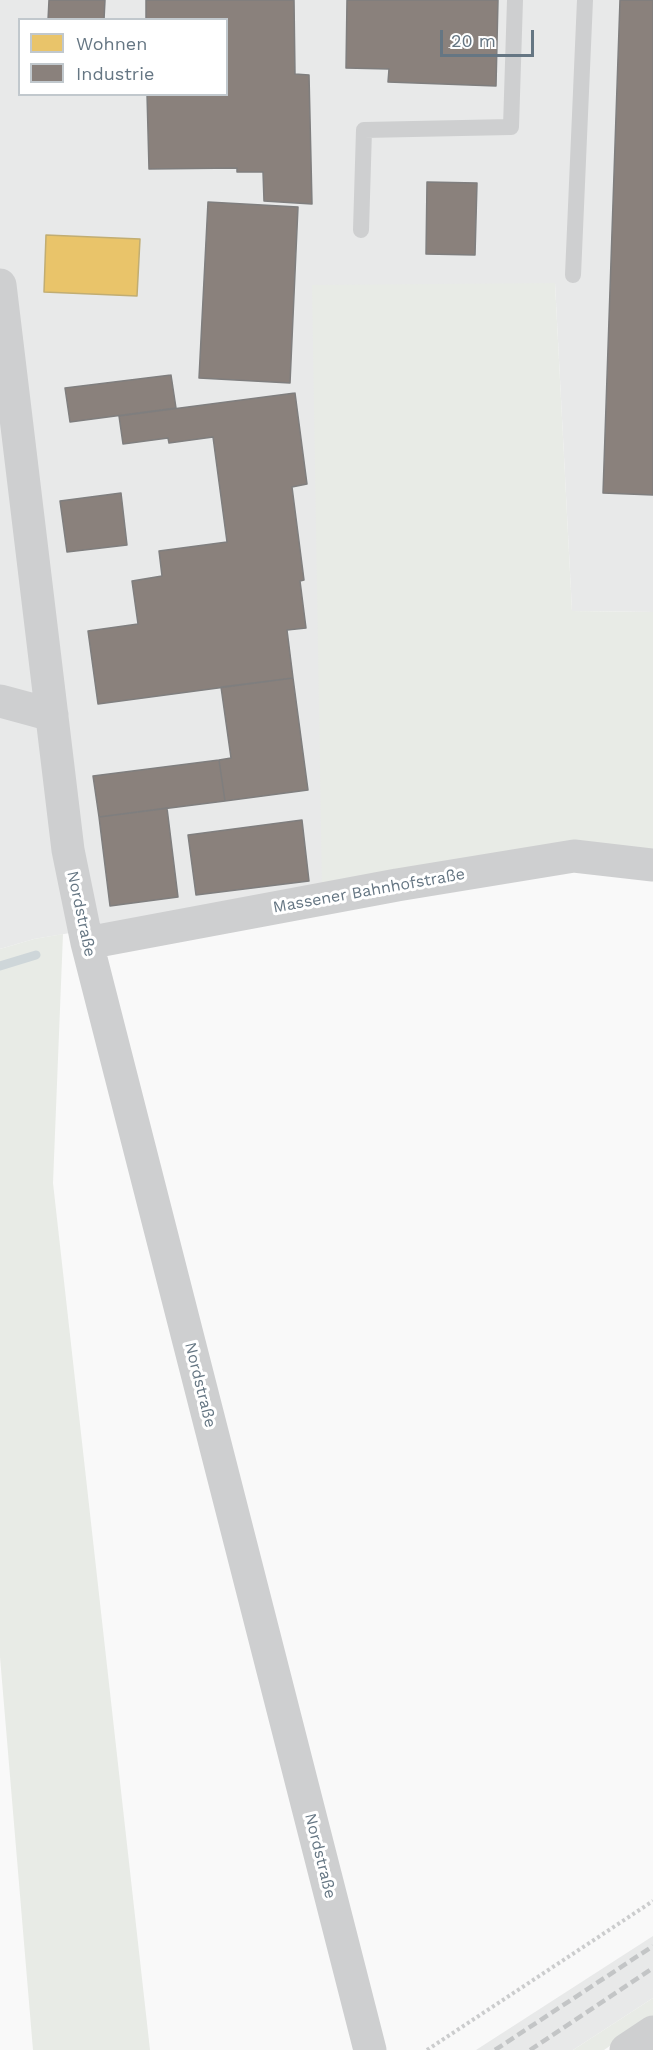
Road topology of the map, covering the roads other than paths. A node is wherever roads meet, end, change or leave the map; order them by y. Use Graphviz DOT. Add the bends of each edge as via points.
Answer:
graph roads {
  1 [pos="515,0"];
  2 [pos="585,0"];
  3 [pos="361,230"];
  4 [pos="573,275"];
  5 [pos="0,285"];
  6 [pos="0,701"];
  7 [pos="52,715"];
  8 [pos="653,866"];
  9 [pos="87,943"];
  10 [pos="653,2032"];
  11 [pos="370,2050"];
  12 [pos="626,2050"];
  1 -- 3 [label="lane" via="511,127 364,130"];
  2 -- 4 [label="lane"];
  5 -- 7 [label="street, Nordstraße"];
  6 -- 7 [label="street"];
  7 -- 9 [label="street, Nordstraße" via="68,850"];
  8 -- 9 [label="street, Massener Bahnhofstraße" via="574,856"];
  9 -- 11 [label="street, Nordstraße"];
  10 -- 12 [label="street"];
}
